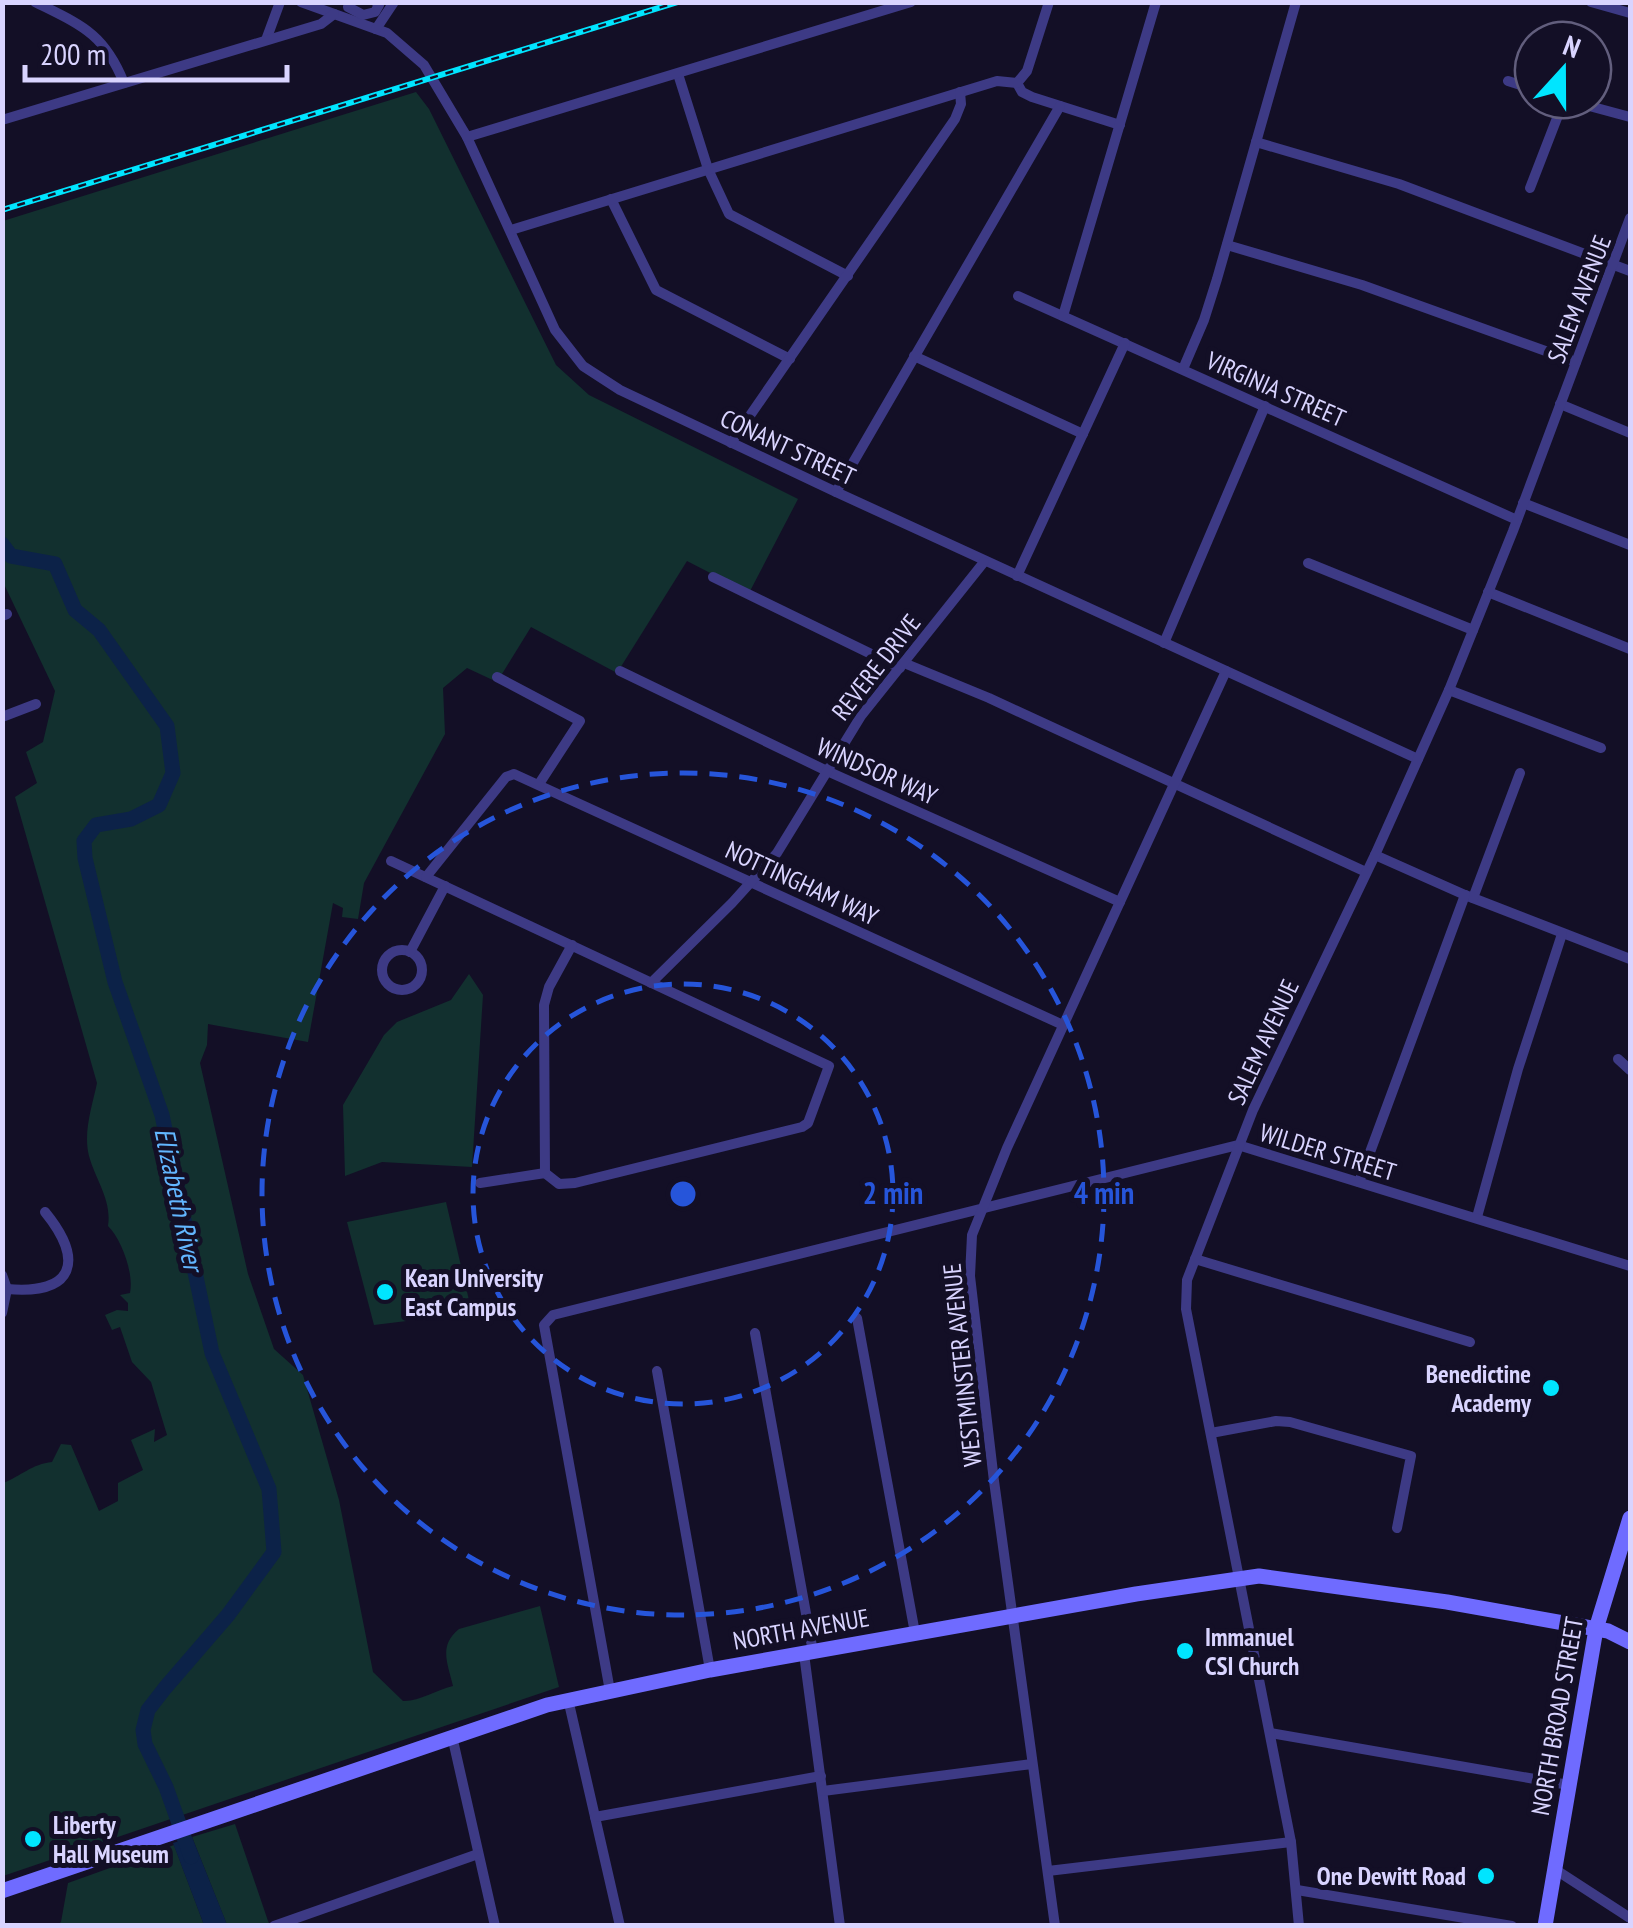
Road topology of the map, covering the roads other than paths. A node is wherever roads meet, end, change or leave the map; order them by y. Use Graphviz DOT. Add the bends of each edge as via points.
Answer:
graph roads {
  1 [pos="35,2"];
  2 [pos="280,2"];
  3 [pos="302,2"];
  4 [pos="349,2"];
  5 [pos="376,2"];
  6 [pos="394,2"];
  7 [pos="911,2"];
  8 [pos="1048,2"];
  9 [pos="1156,2"];
  10 [pos="1296,2"];
  11 [pos="1596,3"];
  12 [pos="1630,13"];
  13 [pos="334,14"];
  14 [pos="376,29"];
  15 [pos="266,40"];
  16 [pos="678,74"];
  17 [pos="1508,81"];
  18 [pos="124,82"];
  19 [pos="1017,83"];
  20 [pos="1513,83"];
  21 [pos="960,92"];
  22 [pos="1060,106"];
  23 [pos="2,120"];
  24 [pos="1557,120"];
  25 [pos="1120,125"];
  26 [pos="467,137"];
  27 [pos="1256,142"];
  28 [pos="708,169"];
  29 [pos="1530,188"];
  30 [pos="611,198"];
  31 [pos="1630,218"];
  32 [pos="512,230"];
  33 [pos="1227,246"];
  34 [pos="1612,266"];
  35 [pos="1630,271"];
  36 [pos="848,276"];
  37 [pos="1018,296"];
  38 [pos="1063,316"];
  39 [pos="1125,343"];
  40 [pos="914,356"];
  41 [pos="790,358"];
  42 [pos="1576,362"];
  43 [pos="1183,369"];
  44 [pos="1560,404"];
  45 [pos="1266,406"];
  46 [pos="1630,432"];
  47 [pos="1083,434"];
  48 [pos="731,442"];
  49 [pos="836,492"];
  50 [pos="1523,504"];
  51 [pos="1517,520"];
  52 [pos="1630,545"];
  53 [pos="984,562"];
  54 [pos="1308,562"];
  55 [pos="713,576"];
  56 [pos="1017,576"];
  57 [pos="1488,592"];
  58 [pos="1473,630"];
  59 [pos="1164,643"];
  60 [pos="1630,649"];
  61 [pos="902,665"];
  62 [pos="620,671"];
  63 [pos="1226,671"];
  64 [pos="497,677"];
  65 [pos="1449,690"];
  66 [pos="36,704"];
  67 [pos="2,717"];
  68 [pos="1601,748"];
  69 [pos="1418,760"];
  70 [pos="827,771"];
  71 [pos="1520,773"];
  72 [pos="540,784"];
  73 [pos="1173,785"];
  74 [pos="1375,856"];
  75 [pos="390,861"];
  76 [pos="1366,872"];
  77 [pos="426,877"];
  78 [pos="751,882"];
  79 [pos="445,886"];
  80 [pos="1469,896"];
  81 [pos="1120,902"];
  82 [pos="1562,934"];
  83 [pos="572,946"];
  84 [pos="410,952"];
  85 [pos="1630,960"];
  86 [pos="651,982"];
  87 [pos="1063,1024"];
  88 [pos="1618,1059"];
  89 [pos="1630,1070"];
  90 [pos="1238,1145"];
  91 [pos="546,1173"];
  92 [pos="1359,1182"];
  93 [pos="480,1183"];
  94 [pos="980,1209"];
  95 [pos="45,1212"];
  96 [pos="1477,1218"];
  97 [pos="1195,1259"];
  98 [pos="1630,1266"];
  99 [pos="2,1275"];
  100 [pos="7,1289"];
  101 [pos="2,1313"];
  102 [pos="857,1318"];
  103 [pos="755,1333"];
  104 [pos="1470,1342"];
  105 [pos="656,1371"];
  106 [pos="1211,1434"];
  107 [pos="1630,1518"];
  108 [pos="1397,1528"];
  109 [pos="1239,1579"];
  110 [pos="1014,1616"];
  111 [pos="1596,1629"];
  112 [pos="915,1633"];
  113 [pos="1630,1642"];
  114 [pos="808,1653"];
  115 [pos="710,1670"];
  116 [pos="610,1692"];
  117 [pos="568,1700"];
  118 [pos="1270,1733"];
  119 [pos="452,1736"];
  120 [pos="1032,1764"];
  121 [pos="821,1776"];
  122 [pos="1569,1786"];
  123 [pos="823,1792"];
  124 [pos="595,1818"];
  125 [pos="1291,1842"];
  126 [pos="478,1854"];
  127 [pos="1556,1870"];
  128 [pos="1048,1871"];
  129 [pos="1297,1890"];
  130 [pos="2,1891"];
  131 [pos="1630,1918"];
  132 [pos="274,1925"];
  133 [pos="494,1926"];
  134 [pos="620,1926"];
  135 [pos="840,1926"];
  136 [pos="1055,1926"];
  137 [pos="1298,1926"];
  138 [pos="1512,1926"];
  139 [pos="1545,1926"];
  1 -- 18 [label="street" via="94,34"];
  2 -- 15 [label="street"];
  3 -- 13 [label="street, CONANT STREET"];
  4 -- 5 [label="street" via="363,15 375,12"];
  6 -- 14 [label="street"];
  7 -- 16 [label="street"];
  8 -- 19 [label="street" via="1027,71"];
  9 -- 25 [label="street"];
  10 -- 27 [label="street"];
  11 -- 12 [label="street"];
  13 -- 14 [label="street, CONANT STREET"];
  13 -- 15 [label="street"];
  14 -- 26 [label="street, CONANT STREET" via="398,39 424,66"];
  15 -- 18 [label="street"];
  16 -- 26 [label="street"];
  16 -- 28 [label="street"];
  17 -- 20 [label="street"];
  18 -- 23 [label="street"];
  19 -- 21 [label="street" via="997,81"];
  19 -- 22 [label="street" via="1026,95"];
  21 -- 28 [label="street"];
  21 -- 36 [label="street" via="955,118"];
  22 -- 25 [label="street"];
  22 -- 40 [label="street"];
  24 -- 29 [label="street"];
  25 -- 38 [label="street"];
  26 -- 32 [label="street, CONANT STREET"];
  27 -- 33 [label="street"];
  27 -- 34 [label="street" via="1399,184"];
  28 -- 30 [label="street"];
  28 -- 36 [label="street" via="729,214"];
  30 -- 32 [label="street"];
  30 -- 41 [label="street" via="656,290"];
  31 -- 34 [label="street, SALEM AVENUE"];
  32 -- 48 [label="street, CONANT STREET" via="555,330 583,366"];
  33 -- 42 [label="street" via="1362,284"];
  33 -- 43 [label="street"];
  34 -- 35 [label="street"];
  34 -- 42 [label="street, SALEM AVENUE"];
  36 -- 41 [label="street"];
  37 -- 38 [label="street, VIRGINIA STREET"];
  38 -- 39 [label="street, VIRGINIA STREET"];
  39 -- 43 [label="street, VIRGINIA STREET"];
  39 -- 47 [label="street"];
  40 -- 47 [label="street"];
  40 -- 49 [label="street"];
  41 -- 48 [label="street"];
  42 -- 44 [label="street, SALEM AVENUE"];
  43 -- 45 [label="street, VIRGINIA STREET"];
  44 -- 46 [label="street"];
  44 -- 50 [label="street, SALEM AVENUE"];
  45 -- 51 [label="street, VIRGINIA STREET"];
  45 -- 59 [label="street"];
  47 -- 56 [label="street"];
  48 -- 49 [label="street, CONANT STREET"];
  49 -- 53 [label="street, CONANT STREET"];
  50 -- 51 [label="street, SALEM AVENUE"];
  50 -- 52 [label="street"];
  51 -- 57 [label="street, SALEM AVENUE"];
  53 -- 56 [label="street, CONANT STREET"];
  53 -- 61 [label="street, REVERE DRIVE"];
  54 -- 58 [label="street"];
  55 -- 61 [label="street"];
  56 -- 59 [label="street, CONANT STREET"];
  57 -- 58 [label="street, SALEM AVENUE"];
  57 -- 60 [label="street"];
  58 -- 65 [label="street, SALEM AVENUE"];
  59 -- 63 [label="street, CONANT STREET"];
  61 -- 70 [label="street, REVERE DRIVE"];
  61 -- 73 [label="street" via="989,698"];
  62 -- 70 [label="street, WINDSOR WAY"];
  63 -- 69 [label="street, CONANT STREET"];
  63 -- 73 [label="street, WESTMINSTER AVENUE"];
  64 -- 72 [label="street" via="580,721"];
  65 -- 68 [label="street"];
  65 -- 69 [label="street, SALEM AVENUE"];
  66 -- 67 [label="street"];
  69 -- 74 [label="street, SALEM AVENUE"];
  70 -- 78 [label="street, REVERE DRIVE"];
  70 -- 81 [label="street, WINDSOR WAY"];
  71 -- 80 [label="street"];
  72 -- 77 [label="street, NOTTINGHAM WAY" via="506,776"];
  72 -- 78 [label="street, NOTTINGHAM WAY"];
  73 -- 76 [label="street"];
  73 -- 81 [label="street, WESTMINSTER AVENUE"];
  74 -- 76 [label="street, SALEM AVENUE"];
  74 -- 80 [label="street"];
  75 -- 77 [label="street"];
  76 -- 90 [label="street, SALEM AVENUE"];
  77 -- 79 [label="street"];
  78 -- 86 [label="street, REVERE DRIVE"];
  78 -- 87 [label="street, NOTTINGHAM WAY"];
  79 -- 83 [label="street"];
  79 -- 84 [label="street"];
  80 -- 82 [label="street"];
  80 -- 92 [label="street"];
  81 -- 87 [label="street, WESTMINSTER AVENUE"];
  82 -- 85 [label="street"];
  82 -- 96 [label="street"];
  83 -- 86 [label="street"];
  83 -- 91 [label="street" via="544,1005"];
  84 -- 84 [label="street" via="397,951 384,963 383,976 395,989 408,990 421,978 422,965"];
  86 -- 91 [label="street" via="829,1066 808,1123 576,1183 559,1184"];
  87 -- 94 [label="street, WESTMINSTER AVENUE"];
  88 -- 89 [label="street"];
  90 -- 92 [label="street, WILDER STREET"];
  90 -- 94 [label="street, WILDER STREET"];
  90 -- 97 [label="street, SALEM AVENUE"];
  91 -- 93 [label="street"];
  92 -- 96 [label="street, WILDER STREET"];
  94 -- 110 [label="street, WESTMINSTER AVENUE" via="970,1276"];
  94 -- 116 [label="street, WILDER STREET" via="546,1319"];
  95 -- 100 [label="street" via="67,1241 66,1270 53,1286"];
  96 -- 98 [label="street, WILDER STREET"];
  97 -- 104 [label="street"];
  97 -- 106 [label="street, SALEM AVENUE" via="1186,1309"];
  99 -- 100 [label="street"];
  100 -- 101 [label="street"];
  102 -- 112 [label="street"];
  103 -- 114 [label="street"];
  105 -- 115 [label="street"];
  106 -- 108 [label="street" via="1290,1422 1411,1456"];
  106 -- 109 [label="street, SALEM AVENUE"];
  107 -- 111 [label="main road, NORTH BROAD STREET"];
  109 -- 110 [label="main road, NORTH AVENUE"];
  109 -- 111 [label="main road, NORTH AVENUE" via="1259,1576 1447,1602"];
  109 -- 118 [label="street, SALEM AVENUE"];
  110 -- 112 [label="main road, NORTH AVENUE"];
  110 -- 120 [label="street, WESTMINSTER AVENUE"];
  111 -- 113 [label="main road, NORTH AVENUE"];
  111 -- 122 [label="main road, NORTH BROAD STREET"];
  112 -- 114 [label="main road, NORTH AVENUE"];
  114 -- 115 [label="main road, NORTH AVENUE"];
  114 -- 121 [label="street"];
  115 -- 116 [label="main road, NORTH AVENUE"];
  116 -- 117 [label="main road, NORTH AVENUE"];
  117 -- 119 [label="main road, NORTH AVENUE"];
  117 -- 124 [label="street"];
  118 -- 122 [label="street"];
  118 -- 125 [label="street, SALEM AVENUE"];
  119 -- 126 [label="street"];
  119 -- 130 [label="main road, NORTH AVENUE"];
  120 -- 123 [label="street"];
  120 -- 128 [label="street, WESTMINSTER AVENUE"];
  121 -- 123 [label="street"];
  121 -- 124 [label="street"];
  122 -- 127 [label="main road, NORTH BROAD STREET"];
  123 -- 135 [label="street"];
  124 -- 134 [label="street"];
  125 -- 128 [label="street"];
  125 -- 129 [label="street, SALEM AVENUE"];
  126 -- 132 [label="street"];
  126 -- 133 [label="street"];
  127 -- 131 [label="street"];
  127 -- 139 [label="main road, NORTH BROAD STREET"];
  128 -- 136 [label="street, WESTMINSTER AVENUE"];
  129 -- 137 [label="street, SALEM AVENUE"];
  129 -- 138 [label="street"];
}
